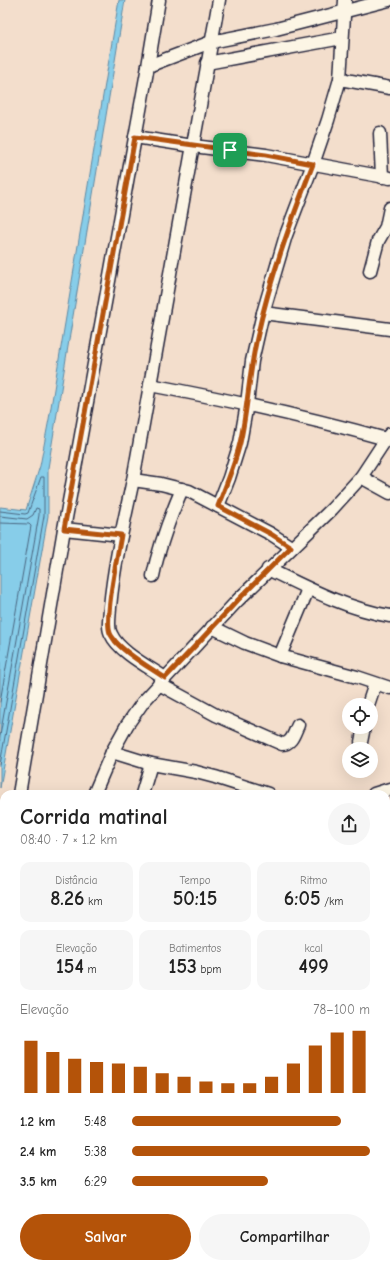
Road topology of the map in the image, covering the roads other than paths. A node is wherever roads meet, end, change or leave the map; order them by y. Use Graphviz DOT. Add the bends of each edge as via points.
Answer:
graph roads {
  1 [pos="159,0"];
  2 [pos="219,0"];
  3 [pos="389,0"];
  4 [pos="344,6"];
  5 [pos="342,38"];
  6 [pos="211,42"];
  7 [pos="207,63"];
  8 [pos="148,66"];
  9 [pos="340,79"];
  10 [pos="390,88"];
  11 [pos="380,133"];
  12 [pos="135,137"];
  13 [pos="193,146"];
  14 [pos="313,164"];
  15 [pos="386,177"];
  16 [pos="390,208"];
  17 [pos="370,271"];
  18 [pos="263,313"];
  19 [pos="390,329"];
  20 [pos="150,385"];
  21 [pos="247,404"];
  22 [pos="388,436"];
  23 [pos="362,477"];
  24 [pos="134,480"];
  25 [pos="182,489"];
  26 [pos="390,493"];
  27 [pos="218,506"];
  28 [pos="64,529"];
  29 [pos="121,535"];
  30 [pos="291,547"];
  31 [pos="268,569"];
  32 [pos="153,576"];
  33 [pos="308,589"];
  34 [pos="390,616"];
  35 [pos="212,627"];
  36 [pos="280,656"];
  37 [pos="162,681"];
  38 [pos="375,684"];
  39 [pos="390,688"];
  40 [pos="370,698"];
  41 [pos="298,725"];
  42 [pos="363,734"];
  43 [pos="361,742"];
  44 [pos="112,752"];
  45 [pos="151,764"];
  46 [pos="21,790"];
  47 [pos="96,790"];
  48 [pos="143,790"];
  49 [pos="255,790"];
  1 -- 8 [label="street"];
  2 -- 6 [label="street"];
  3 -- 4 [label="street"];
  4 -- 5 [label="street"];
  4 -- 6 [label="street" via="276,29"];
  5 -- 7 [label="street"];
  5 -- 9 [label="street"];
  6 -- 7 [label="street"];
  6 -- 8 [label="street"];
  7 -- 13 [label="street"];
  8 -- 12 [label="street"];
  9 -- 10 [label="street"];
  9 -- 14 [label="street"];
  11 -- 15 [label="street"];
  12 -- 13 [label="street"];
  12 -- 28 [label="street"];
  13 -- 14 [label="street"];
  13 -- 20 [label="street"];
  14 -- 15 [label="street"];
  14 -- 18 [label="street" via="286,235"];
  16 -- 17 [label="street"];
  18 -- 19 [label="street"];
  18 -- 21 [label="street" via="252,361"];
  20 -- 21 [label="street"];
  20 -- 24 [label="street"];
  21 -- 22 [label="street"];
  21 -- 27 [label="street" via="240,444"];
  22 -- 23 [label="street"];
  23 -- 26 [label="street"];
  23 -- 30 [label="street"];
  24 -- 25 [label="street"];
  24 -- 29 [label="street"];
  25 -- 27 [label="street"];
  25 -- 32 [label="street" via="163,538"];
  27 -- 30 [label="street"];
  28 -- 29 [label="street"];
  28 -- 46 [label="street"];
  29 -- 37 [label="street" via="111,594 110,632 115,641"];
  30 -- 31 [label="street"];
  31 -- 33 [label="street"];
  31 -- 35 [label="street"];
  33 -- 34 [label="street" via="372,613"];
  33 -- 36 [label="street"];
  35 -- 36 [label="street"];
  35 -- 37 [label="street"];
  36 -- 38 [label="street"];
  37 -- 41 [label="street" via="216,715 282,744 289,742"];
  37 -- 44 [label="street" via="127,725"];
  38 -- 39 [label="street"];
  38 -- 40 [label="street"];
  42 -- 43 [label="street"];
  44 -- 45 [label="street"];
  44 -- 47 [label="street"];
  45 -- 48 [label="street"];
  45 -- 49 [label="street" via="196,772"];
}
